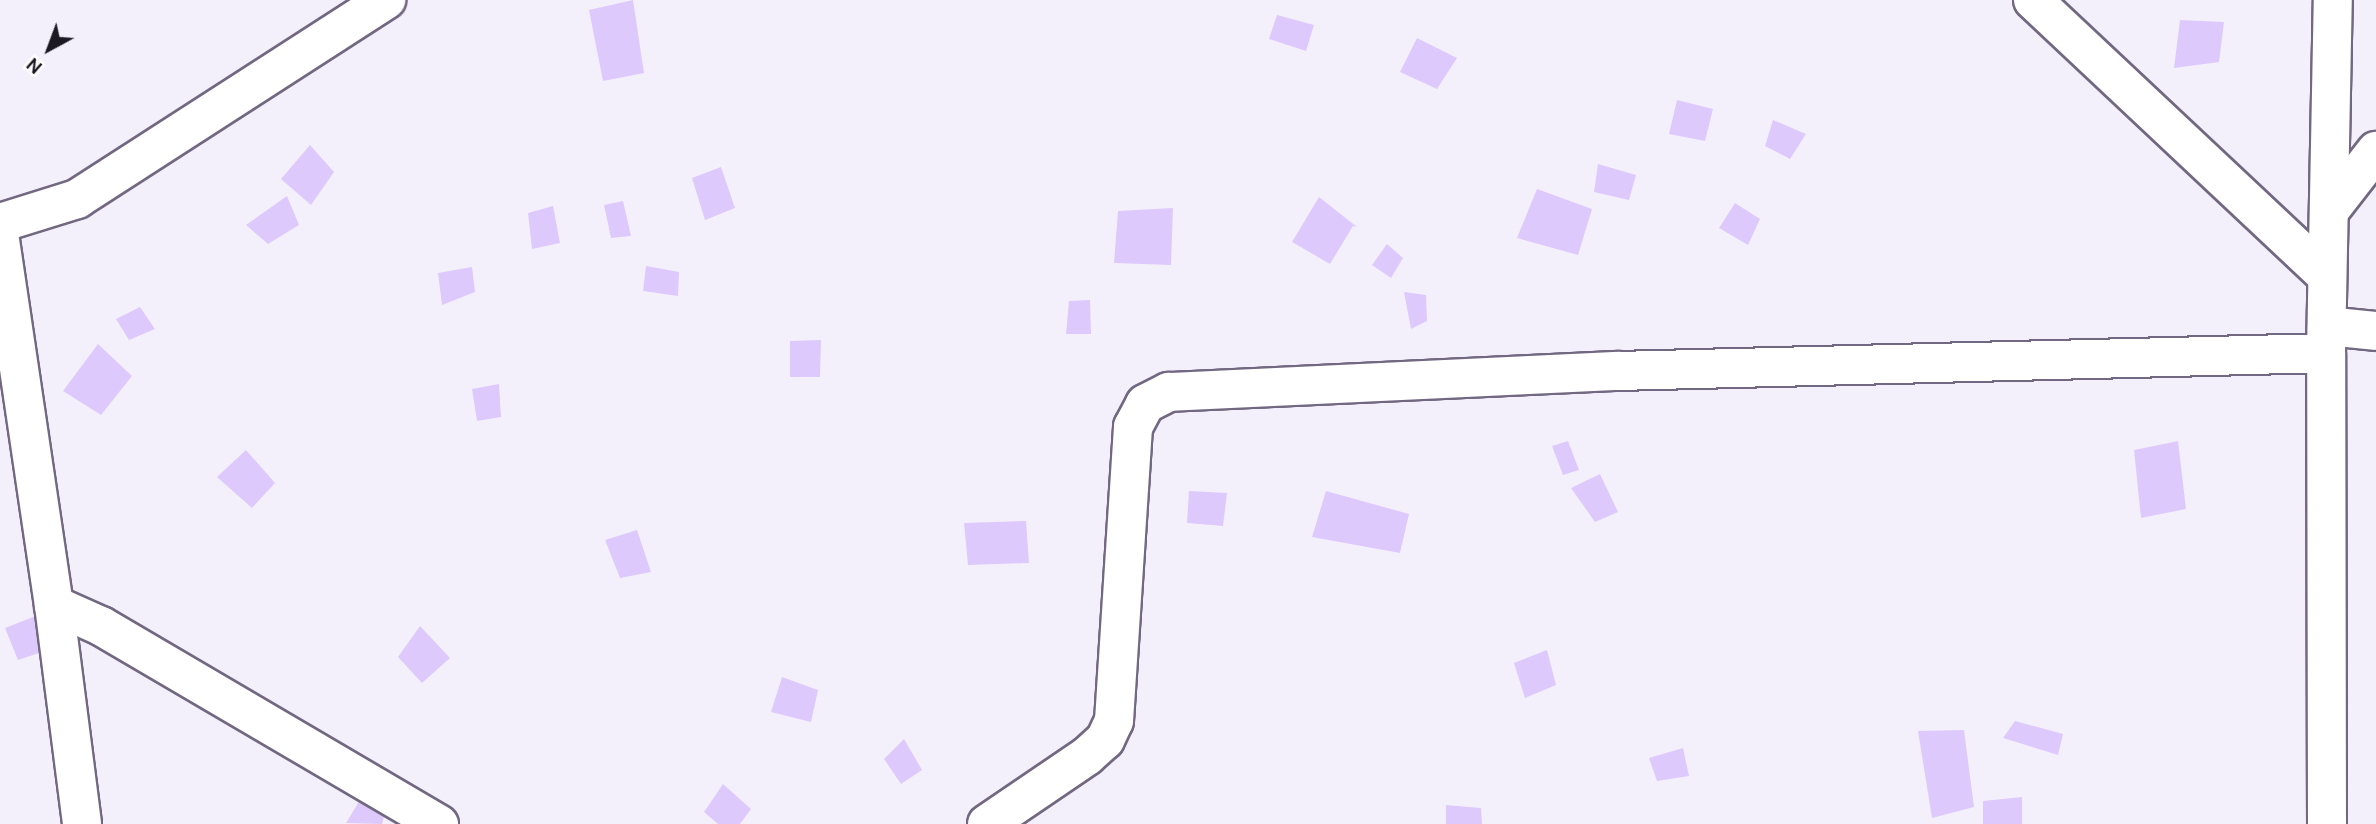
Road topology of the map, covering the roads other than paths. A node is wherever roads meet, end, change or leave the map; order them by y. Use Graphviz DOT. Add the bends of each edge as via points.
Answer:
graph roads {
  1 [pos="386,0"];
  2 [pos="2033,0"];
  3 [pos="2333,0"];
  4 [pos="2376,151"];
  5 [pos="2330,210"];
  6 [pos="0,223"];
  7 [pos="0,240"];
  8 [pos="2327,276"];
  9 [pos="2376,331"];
  10 [pos="2326,339"];
  11 [pos="54,605"];
  12 [pos="82,824"];
  13 [pos="439,824"];
  14 [pos="987,824"];
  15 [pos="2327,824"];
  1 -- 6 [label="street" via="77,199"];
  2 -- 8 [label="street"];
  3 -- 5 [label="street"];
  4 -- 5 [label="street"];
  5 -- 8 [label="street"];
  7 -- 11 [label="street"];
  8 -- 10 [label="street"];
  9 -- 10 [label="street"];
  10 -- 14 [label="street" via="1169,392 1145,404 1133,427 1114,721 1105,740 1087,756"];
  10 -- 15 [label="street"];
  11 -- 12 [label="street"];
  11 -- 13 [label="street" via="100,626"];
}
